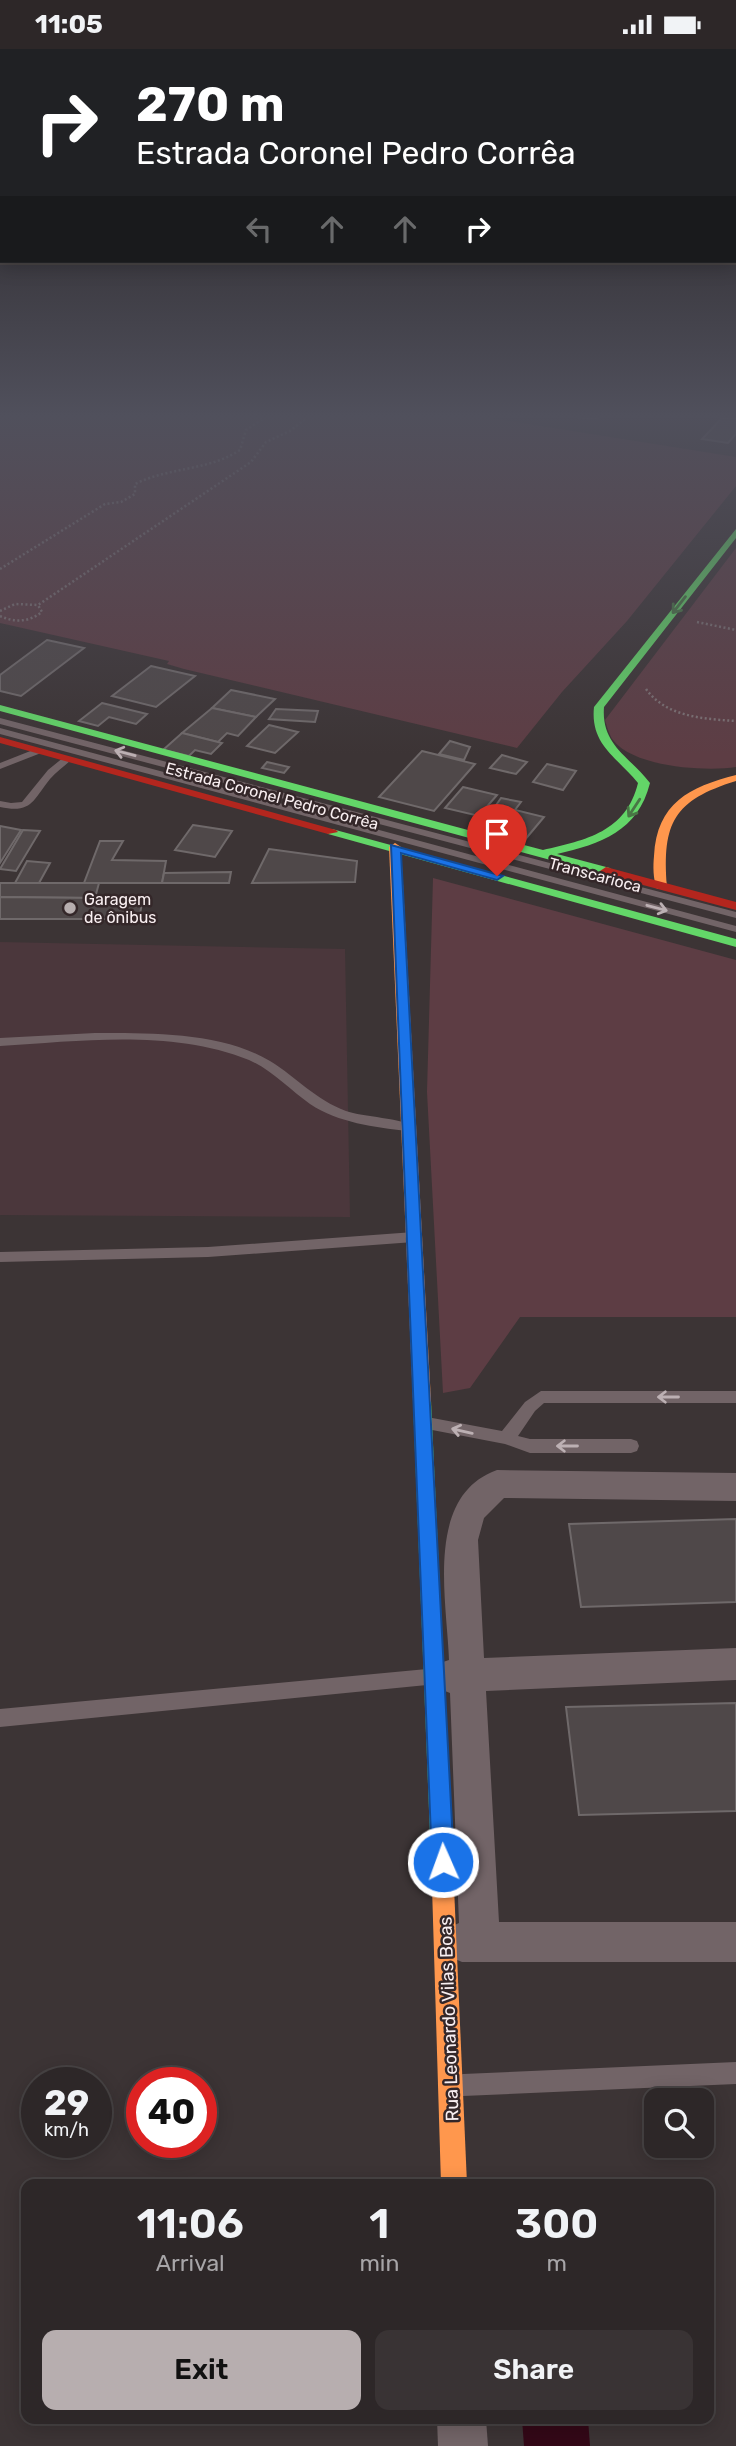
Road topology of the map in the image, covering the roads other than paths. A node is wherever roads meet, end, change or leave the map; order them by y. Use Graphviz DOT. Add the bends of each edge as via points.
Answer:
graph roads {
  1 [pos="736,532"];
  2 [pos="0,708"];
  3 [pos="0,721"];
  4 [pos="0,731"];
  5 [pos="0,740"];
  6 [pos="38,751"];
  7 [pos="616,754"];
  8 [pos="67,759"];
  9 [pos="0,766"];
  10 [pos="654,767"];
  11 [pos="702,774"];
  12 [pos="736,777"];
  13 [pos="0,804"];
  14 [pos="395,847"];
  15 [pos="540,854"];
  16 [pos="661,886"];
  17 [pos="736,906"];
  18 [pos="736,915"];
  19 [pos="736,929"];
  20 [pos="736,943"];
  21 [pos="0,1042"];
  22 [pos="409,1127"];
  23 [pos="414,1237"];
  24 [pos="0,1257"];
  25 [pos="736,1397"];
  26 [pos="424,1422"];
  27 [pos="505,1438"];
  28 [pos="631,1446"];
  29 [pos="736,1487"];
  30 [pos="736,1664"];
  31 [pos="453,1676"];
  32 [pos="0,1718"];
  33 [pos="463,1942"];
  34 [pos="736,1942"];
  35 [pos="736,2073"];
  36 [pos="451,2086"];
  37 [pos="454,2179"];
  38 [pos="462,2424"];
  39 [pos="463,2446"];
  1 -- 7 [label="street, one-way" via="599,707 596,731"];
  2 -- 15 [label="street, Estrada Coronel Pedro Corrêa"];
  18 -- 3 [label="lane, Transcarioca, one-way"];
  4 -- 19 [label="lane, Transcarioca, one-way"];
  5 -- 6 [label="street, Estrada Coronel Pedro Corrêa"];
  6 -- 8 [label="street, Estrada Coronel Pedro Corrêa"];
  6 -- 9 [label="lane"];
  7 -- 10 [label="street"];
  7 -- 15 [label="street, one-way" via="644,783 636,806 622,824 597,842"];
  8 -- 13 [label="lane" via="48,774 31,801 19,807"];
  8 -- 14 [label="street, Estrada Coronel Pedro Corrêa"];
  11 -- 12 [label="street"];
  12 -- 16 [label="street" via="698,787 671,810 655,849"];
  14 -- 20 [label="street, Estrada Coronel Pedro Corrêa"];
  14 -- 22 [label="street"];
  15 -- 16 [label="street, Estrada Coronel Pedro Corrêa"];
  16 -- 17 [label="street, Estrada Coronel Pedro Corrêa"];
  21 -- 22 [label="lane" via="177,1040 213,1047 256,1059 321,1105 355,1120"];
  22 -- 23 [label="street"];
  23 -- 24 [label="lane" via="208,1252"];
  23 -- 26 [label="street"];
  25 -- 27 [label="lane, one-way" via="541,1397 529,1403 512,1434"];
  27 -- 26 [label="lane, one-way"];
  26 -- 31 [label="street"];
  28 -- 27 [label="lane, one-way" via="530,1446"];
  29 -- 31 [label="street" via="497,1484 469,1511 461,1539"];
  30 -- 31 [label="street"];
  31 -- 32 [label="lane"];
  31 -- 33 [label="street"];
  33 -- 34 [label="street"];
  33 -- 36 [label="street, Rua Leonardo Vilas Boas"];
  35 -- 36 [label="lane"];
  36 -- 37 [label="street, Rua Leonardo Vilas Boas"];
  38 -- 39 [label="street"];
}
